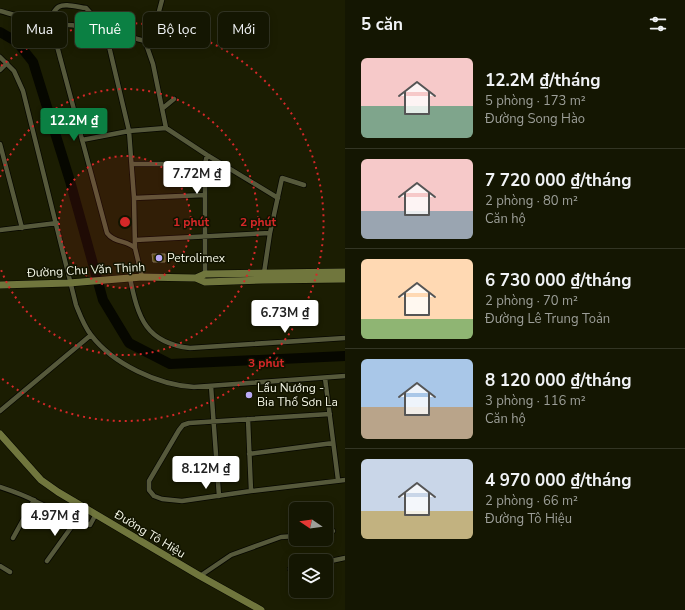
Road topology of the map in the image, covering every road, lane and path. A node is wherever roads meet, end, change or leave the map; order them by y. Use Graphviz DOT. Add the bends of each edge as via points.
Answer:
graph roads {
  1 [pos="64,0"];
  2 [pos="162,0"];
  3 [pos="68,5"];
  4 [pos="0,11"];
  5 [pos="53,12"];
  6 [pos="90,12"];
  7 [pos="159,12"];
  8 [pos="12,15"];
  9 [pos="56,48"];
  10 [pos="109,48"];
  11 [pos="148,48"];
  12 [pos="0,57"];
  13 [pos="7,63"];
  14 [pos="0,70"];
  15 [pos="174,99"];
  16 [pos="163,108"];
  17 [pos="166,128"];
  18 [pos="129,131"];
  19 [pos="82,140"];
  20 [pos="0,144"];
  21 [pos="207,156"];
  22 [pos="132,164"];
  23 [pos="205,164"];
  24 [pos="304,185"];
  25 [pos="205,195"];
  26 [pos="134,198"];
  27 [pos="278,198"];
  28 [pos="57,223"];
  29 [pos="22,228"];
  30 [pos="0,230"];
  31 [pos="270,233"];
  32 [pos="206,237"];
  33 [pos="135,240"];
  34 [pos="135,248"];
  35 [pos="345,272"];
  36 [pos="264,273"];
  37 [pos="206,274"];
  38 [pos="142,277"];
  39 [pos="130,278"];
  40 [pos="196,278"];
  41 [pos="345,279"];
  42 [pos="72,283"];
  43 [pos="0,285"];
  44 [pos="91,335"];
  45 [pos="345,338"];
  46 [pos="345,376"];
  47 [pos="325,378"];
  48 [pos="212,386"];
  49 [pos="0,411"];
  50 [pos="330,414"];
  51 [pos="248,419"];
  52 [pos="214,421"];
  53 [pos="0,434"];
  54 [pos="333,443"];
  55 [pos="250,454"];
  56 [pos="338,480"];
  57 [pos="345,480"];
  58 [pos="0,487"];
  59 [pos="251,491"];
  60 [pos="219,496"];
  61 [pos="34,500"];
  62 [pos="96,514"];
  63 [pos="76,522"];
  64 [pos="289,536"];
  65 [pos="13,538"];
  66 [pos="345,558"];
  67 [pos="47,561"];
  68 [pos="333,561"];
  69 [pos="0,566"];
  70 [pos="10,572"];
  71 [pos="200,576"];
  72 [pos="261,610"];
  1 -- 3 [label="street"];
  2 -- 7 [label="street"];
  3 -- 5 [label="street" via="60,6"];
  3 -- 6 [label="street" via="86,8"];
  4 -- 8 [label="street"];
  9 -- 19 [label="street"];
  10 -- 18 [label="street"];
  11 -- 16 [label="street" via="154,64"];
  12 -- 13 [label="street"];
  13 -- 14 [label="street"];
  13 -- 28 [label="street" via="14,71 23,91"];
  15 -- 16 [label="street"];
  16 -- 17 [label="street"];
  17 -- 18 [label="street"];
  17 -- 21 [label="street"];
  18 -- 19 [label="street"];
  18 -- 22 [label="street"];
  19 -- 34 [label="street" via="107,233 113,239"];
  20 -- 29 [label="street"];
  21 -- 23 [label="street"];
  21 -- 27 [label="street"];
  22 -- 23 [label="street"];
  22 -- 26 [label="street"];
  23 -- 25 [label="street"];
  24 -- 27 [label="street" via="282,178"];
  25 -- 26 [label="street"];
  25 -- 32 [label="street"];
  26 -- 33 [label="street"];
  27 -- 31 [label="street"];
  28 -- 29 [label="street"];
  28 -- 42 [label="street"];
  29 -- 30 [label="street"];
  31 -- 32 [label="street"];
  31 -- 36 [label="street"];
  32 -- 33 [label="street"];
  32 -- 37 [label="street"];
  33 -- 34 [label="street"];
  34 -- 38 [label="street"];
  35 -- 36 [label="main road, Đường Chu Văn Thịnh"];
  36 -- 37 [label="main road, Đường Chu Văn Thịnh"];
  37 -- 40 [label="main road, Đường Chu Văn Thịnh"];
  38 -- 39 [label="main road, Đường Chu Văn Thịnh"];
  38 -- 40 [label="main road, Đường Chu Văn Thịnh"];
  39 -- 42 [label="main road, Đường Chu Văn Thịnh"];
  39 -- 45 [label="street" via="142,321 167,343 190,348"];
  40 -- 41 [label="main road, Đường Chu Văn Thịnh" via="205,282"];
  42 -- 43 [label="main road, Đường Chu Văn Thịnh"];
  42 -- 44 [label="street" via="80,315"];
  44 -- 48 [label="street" via="120,361 153,378 180,386"];
  44 -- 49 [label="street"];
  46 -- 47 [label="street"];
  47 -- 48 [label="street"];
  47 -- 50 [label="street"];
  48 -- 52 [label="street"];
  50 -- 51 [label="street"];
  50 -- 54 [label="street"];
  51 -- 52 [label="street"];
  51 -- 55 [label="street"];
  52 -- 60 [label="street"];
  52 -- 60 [label="street" via="183,425 148,485 150,493 154,496 170,500"];
  53 -- 62 [label="main road, Đường Tô Hiệu" via="41,480"];
  54 -- 55 [label="street"];
  54 -- 56 [label="street"];
  55 -- 59 [label="street"];
  56 -- 57 [label="street"];
  56 -- 59 [label="street"];
  58 -- 61 [label="street"];
  59 -- 60 [label="street"];
  61 -- 63 [label="street"];
  61 -- 65 [label="street"];
  62 -- 63 [label="street" via="90,524"];
  62 -- 71 [label="main road, Đường Tô Hiệu"];
  63 -- 67 [label="street"];
  64 -- 71 [label="street" via="231,555"];
  66 -- 68 [label="street"];
  69 -- 70 [label="street"];
  71 -- 72 [label="main road, Đường Tô Hiệu"];
}
